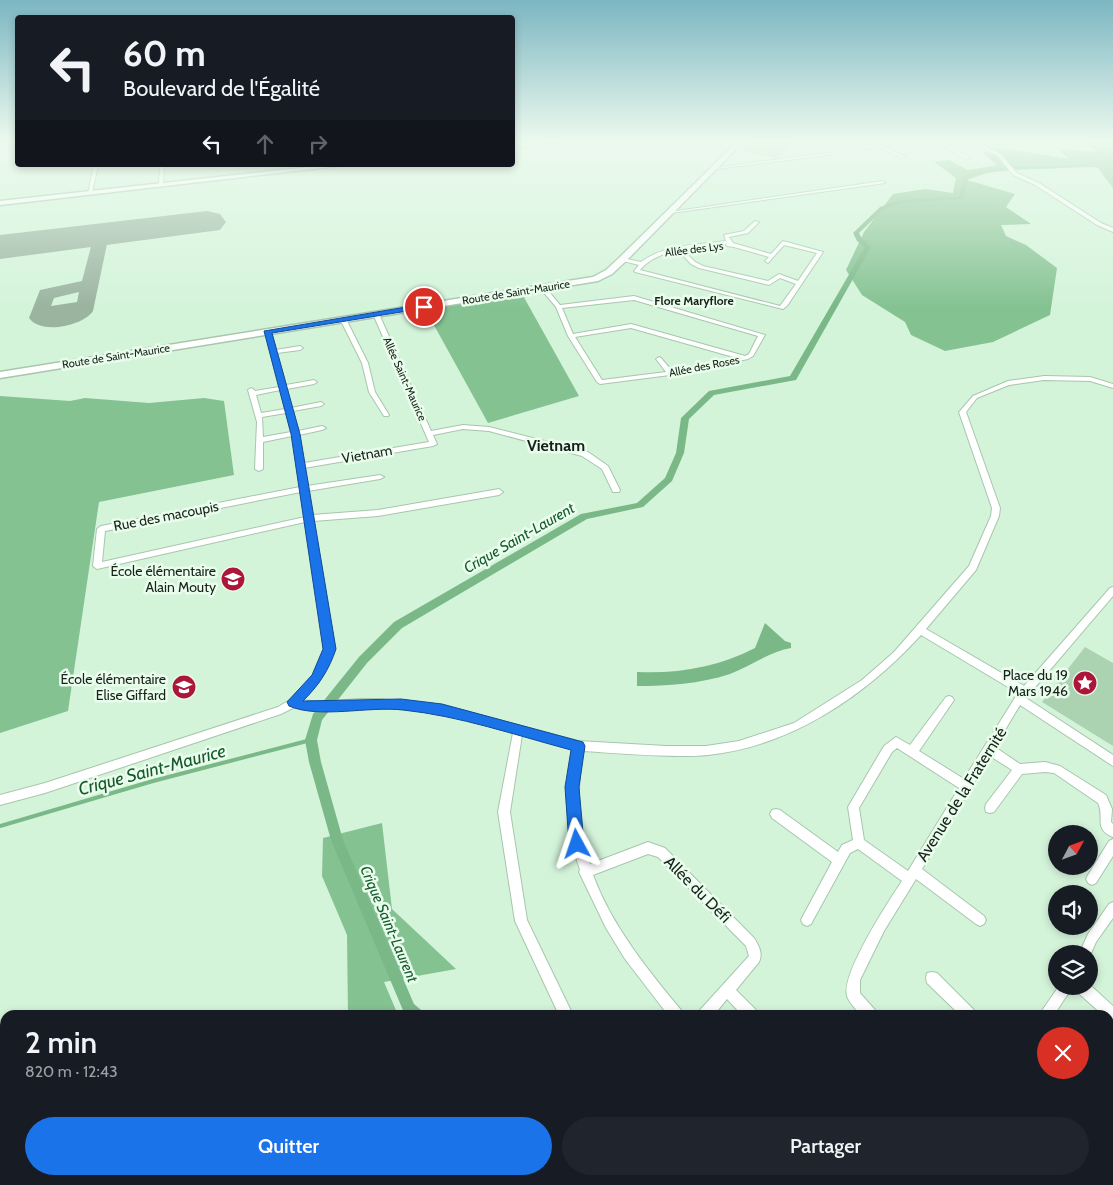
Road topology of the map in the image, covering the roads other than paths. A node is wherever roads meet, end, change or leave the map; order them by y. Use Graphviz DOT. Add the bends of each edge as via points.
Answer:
graph roads {
  1 [pos="60,196"];
  2 [pos="688,196"];
  3 [pos="782,196"];
  4 [pos="1056,196"];
  5 [pos="0,203"];
  6 [pos="672,212"];
  7 [pos="758,222"];
  8 [pos="1113,230"];
  9 [pos="729,245"];
  10 [pos="680,250"];
  11 [pos="622,260"];
  12 [pos="642,264"];
  13 [pos="798,283"];
  14 [pos="543,288"];
  15 [pos="559,307"];
  16 [pos="376,314"];
  17 [pos="343,319"];
  18 [pos="268,331"];
  19 [pos="570,336"];
  20 [pos="300,348"];
  21 [pos="274,352"];
  22 [pos="746,358"];
  23 [pos="659,359"];
  24 [pos="670,373"];
  25 [pos="0,375"];
  26 [pos="314,382"];
  27 [pos="1113,386"];
  28 [pos="284,387"];
  29 [pos="321,404"];
  30 [pos="289,409"];
  31 [pos="386,415"];
  32 [pos="258,416"];
  33 [pos="322,428"];
  34 [pos="295,434"];
  35 [pos="429,434"];
  36 [pos="260,440"];
  37 [pos="433,444"];
  38 [pos="301,466"];
  39 [pos="259,469"];
  40 [pos="380,477"];
  41 [pos="304,489"];
  42 [pos="616,490"];
  43 [pos="499,492"];
  44 [pos="309,519"];
  45 [pos="1113,590"];
  46 [pos="920,630"];
  47 [pos="1022,695"];
  48 [pos="949,700"];
  49 [pos="294,702"];
  50 [pos="518,731"];
  51 [pos="578,746"];
  52 [pos="989,749"];
  53 [pos="913,750"];
  54 [pos="1113,761"];
  55 [pos="1019,769"];
  56 [pos="966,786"];
  57 [pos="0,800"];
  58 [pos="990,808"];
  59 [pos="776,814"];
  60 [pos="1113,832"];
  61 [pos="859,843"];
  62 [pos="1113,845"];
  63 [pos="839,860"];
  64 [pos="585,872"];
  65 [pos="911,874"];
  66 [pos="1092,879"];
  67 [pos="1113,908"];
  68 [pos="807,920"];
  69 [pos="980,920"];
  70 [pos="1088,945"];
  71 [pos="932,978"];
  72 [pos="727,990"];
  73 [pos="1060,995"];
  74 [pos="1091,995"];
  75 [pos="564,1010"];
  76 [pos="672,1010"];
  77 [pos="709,1010"];
  78 [pos="746,1010"];
  79 [pos="866,1010"];
  80 [pos="964,1010"];
  81 [pos="1050,1010"];
  82 [pos="1107,1010"];
  1 -- 5 [label="street"];
  2 -- 6 [label="street, Route de Saint-Maurice"];
  3 -- 6 [label="street"];
  4 -- 8 [label="street"];
  6 -- 11 [label="street, Route de Saint-Maurice"];
  7 -- 9 [label="street, Allée des Lys" via="746,232 726,236 732,243"];
  9 -- 10 [label="street, Allée des Lys" via="727,242"];
  9 -- 13 [label="street" via="770,258 784,243 820,252"];
  10 -- 12 [label="street, Allée des Lys" via="656,254"];
  10 -- 13 [label="street" via="701,267 768,282 780,276"];
  11 -- 12 [label="street"];
  11 -- 14 [label="street, Route de Saint-Maurice" via="609,272 595,278"];
  12 -- 13 [label="street" via="637,271 641,274 779,308 784,306"];
  14 -- 15 [label="street, Allée des Roses"];
  14 -- 16 [label="street, Route de Saint-Maurice"];
  15 -- 19 [label="street, Allée des Roses"];
  15 -- 22 [label="street, Allée des Roses" via="624,298 640,300 761,334 751,355"];
  16 -- 17 [label="street, Route de Saint-Maurice"];
  16 -- 35 [label="street, Allée Saint-Maurice"];
  17 -- 18 [label="street, Route de Saint-Maurice"];
  17 -- 31 [label="street" via="364,363 372,392"];
  18 -- 21 [label="street"];
  18 -- 25 [label="street, Route de Saint-Maurice"];
  19 -- 22 [label="street" via="631,326"];
  19 -- 24 [label="street, Allée des Roses" via="600,382"];
  20 -- 21 [label="street"];
  21 -- 28 [label="street"];
  22 -- 24 [label="street, Allée des Roses"];
  23 -- 24 [label="street"];
  26 -- 28 [label="street"];
  27 -- 46 [label="street" via="1090,380 1044,378 1008,383 975,397 962,412 996,508 995,516 973,568"];
  28 -- 30 [label="street"];
  28 -- 32 [label="street" via="251,392"];
  29 -- 30 [label="street"];
  30 -- 32 [label="street"];
  30 -- 34 [label="street"];
  32 -- 36 [label="street"];
  33 -- 34 [label="street"];
  34 -- 36 [label="street"];
  34 -- 38 [label="street"];
  35 -- 37 [label="street, Allée Saint-Maurice"];
  35 -- 42 [label="street" via="463,427 489,429 585,454 605,468"];
  36 -- 39 [label="street"];
  37 -- 38 [label="street, Vietnam"];
  38 -- 41 [label="street"];
  40 -- 41 [label="street"];
  41 -- 44 [label="street"];
  41 -- 44 [label="street, Rue des macoupis" via="101,529 98,566"];
  43 -- 44 [label="street" via="378,513"];
  44 -- 49 [label="street" via="330,649 316,679"];
  45 -- 47 [label="street, Avenue de la Fraternité"];
  46 -- 47 [label="street"];
  46 -- 51 [label="street" via="878,672 836,702 797,726 739,746 706,751 666,751"];
  47 -- 52 [label="street, Avenue de la Fraternité"];
  47 -- 54 [label="street"];
  48 -- 53 [label="street"];
  49 -- 50 [label="street" via="315,707 358,703 422,706"];
  49 -- 57 [label="street" via="258,719"];
  50 -- 51 [label="street"];
  50 -- 75 [label="street" via="504,812 521,921"];
  51 -- 64 [label="street" via="572,787 577,844"];
  52 -- 55 [label="street"];
  52 -- 56 [label="street, Avenue de la Fraternité"];
  53 -- 56 [label="street"];
  53 -- 61 [label="street" via="896,742 888,749 853,807"];
  55 -- 58 [label="street"];
  55 -- 60 [label="street" via="1056,769 1078,783 1102,800 1107,809 1105,824"];
  56 -- 65 [label="street, Avenue de la Fraternité"];
  59 -- 63 [label="street"];
  61 -- 63 [label="street" via="846,849"];
  61 -- 65 [label="street"];
  62 -- 66 [label="street"];
  63 -- 68 [label="street"];
  64 -- 72 [label="street, Allée du Défi" via="648,848 661,852 754,949 754,958"];
  64 -- 76 [label="street" via="603,912"];
  65 -- 69 [label="street"];
  65 -- 79 [label="street, Avenue de la Fraternité" via="854,979 853,995"];
  67 -- 70 [label="street"];
  71 -- 80 [label="street"];
  72 -- 77 [label="street, Allée du Défi"];
  72 -- 78 [label="street"];
  73 -- 81 [label="street"];
  74 -- 82 [label="street"];
}
